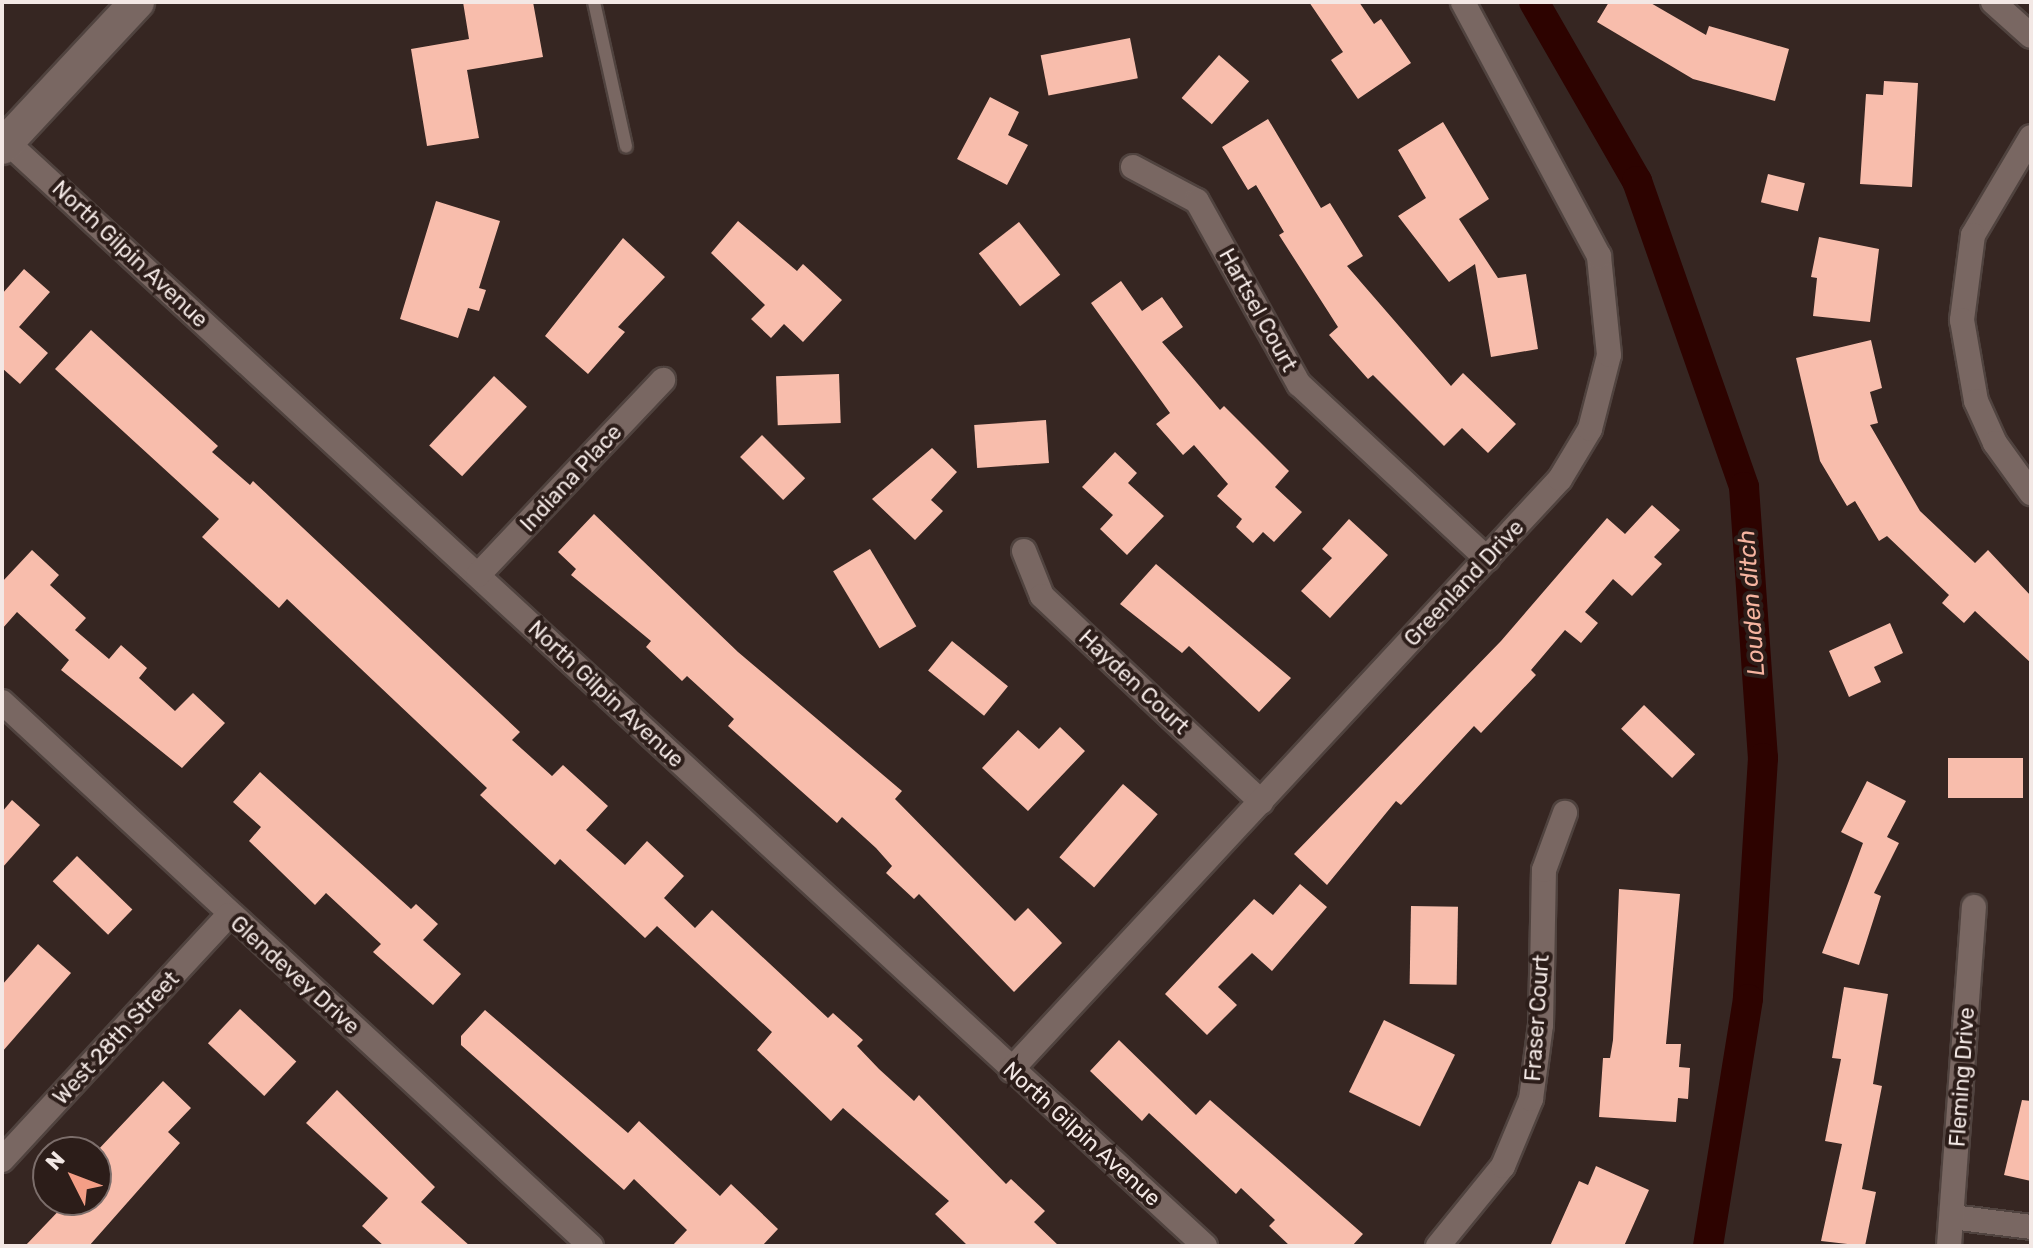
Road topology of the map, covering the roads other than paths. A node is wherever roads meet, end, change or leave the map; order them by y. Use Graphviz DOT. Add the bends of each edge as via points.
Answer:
graph roads {
  1 [pos="137,2"];
  2 [pos="594,2"];
  3 [pos="1463,2"];
  4 [pos="1993,2"];
  5 [pos="2031,36"];
  6 [pos="2031,137"];
  7 [pos="4,144"];
  8 [pos="626,146"];
  9 [pos="1133,167"];
  10 [pos="663,380"];
  11 [pos="2031,493"];
  12 [pos="1024,551"];
  13 [pos="1487,559"];
  14 [pos="478,575"];
  15 [pos="2,702"];
  16 [pos="1261,802"];
  17 [pos="1565,813"];
  18 [pos="1974,907"];
  19 [pos="229,915"];
  20 [pos="1011,1070"];
  21 [pos="2,1160"];
  22 [pos="1952,1217"];
  23 [pos="2031,1227"];
  24 [pos="591,1246"];
  25 [pos="1205,1246"];
  26 [pos="1438,1246"];
  27 [pos="1949,1246"];
  1 -- 7 [label="main road"];
  2 -- 8 [label="lane"];
  3 -- 13 [label="street, Greenland Drive" via="1599,256 1609,314 1604,379 1579,453"];
  4 -- 5 [label="street"];
  6 -- 11 [label="street" via="1973,235 1962,320 1976,401 1995,443"];
  7 -- 14 [label="street, North Gilpin Avenue"];
  9 -- 13 [label="street, Hartsel Court" via="1197,201 1299,384"];
  10 -- 14 [label="street, Indiana Place"];
  12 -- 16 [label="street, Hayden Court" via="1042,596"];
  13 -- 16 [label="street, Greenland Drive"];
  14 -- 20 [label="street, North Gilpin Avenue"];
  15 -- 19 [label="street, Glendevey Drive"];
  16 -- 20 [label="street, Greenland Drive"];
  17 -- 26 [label="street, Fraser Court" via="1544,870 1541,1025 1531,1099 1503,1166"];
  18 -- 22 [label="street, Fleming Drive"];
  19 -- 21 [label="street, West 28th Street"];
  19 -- 24 [label="street, Glendevey Drive"];
  20 -- 25 [label="street, North Gilpin Avenue"];
  22 -- 23 [label="street"];
  22 -- 27 [label="street, Fleming Drive"];
}
